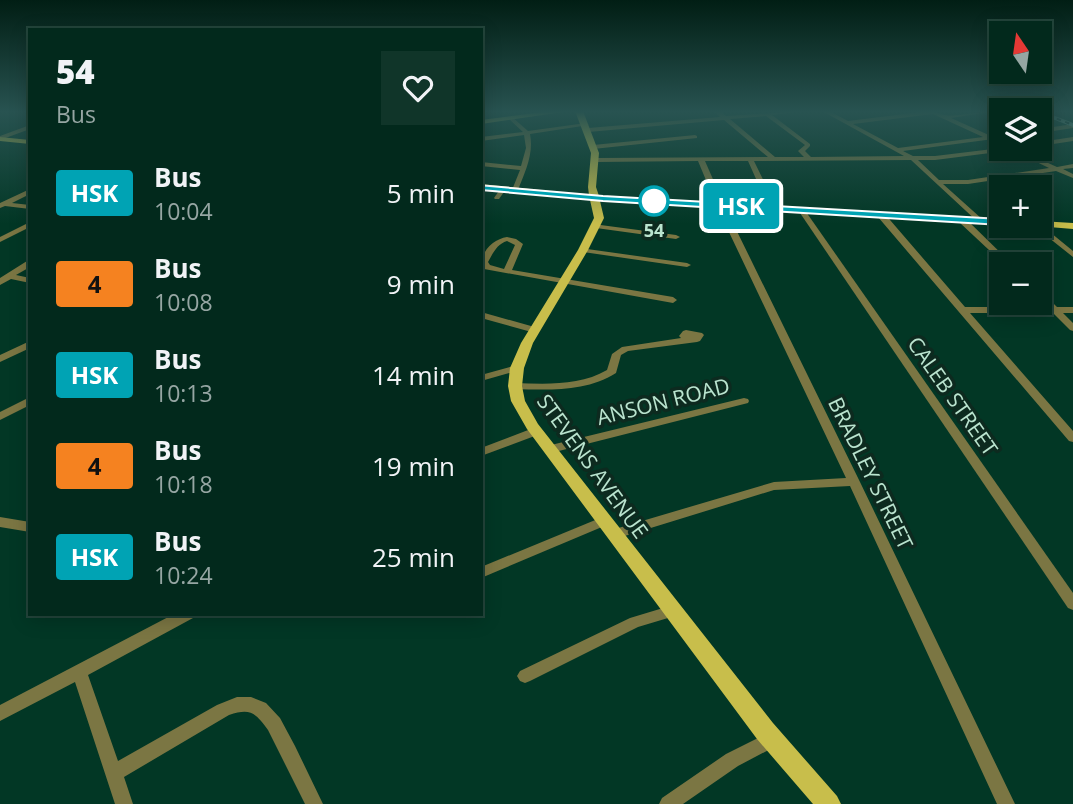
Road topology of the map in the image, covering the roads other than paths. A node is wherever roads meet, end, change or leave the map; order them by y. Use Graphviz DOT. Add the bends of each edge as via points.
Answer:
graph roads {
  1 [pos="527,149"];
  2 [pos="593,149"];
  3 [pos="762,149"];
  4 [pos="804,149"];
  5 [pos="893,149"];
  6 [pos="907,149"];
  7 [pos="896,150"];
  8 [pos="989,151"];
  9 [pos="912,158"];
  10 [pos="750,159"];
  11 [pos="774,159"];
  12 [pos="810,159"];
  13 [pos="595,160"];
  14 [pos="652,160"];
  15 [pos="701,160"];
  16 [pos="1040,161"];
  17 [pos="483,164"];
  18 [pos="1073,166"];
  19 [pos="523,168"];
  20 [pos="1055,168"];
  21 [pos="654,170"];
  22 [pos="1012,175"];
  23 [pos="1073,176"];
  24 [pos="989,179"];
  25 [pos="938,182"];
  26 [pos="483,188"];
  27 [pos="515,190"];
  28 [pos="28,192"];
  29 [pos="593,198"];
  30 [pos="2,205"];
  31 [pos="720,205"];
  32 [pos="28,207"];
  33 [pos="773,208"];
  34 [pos="802,210"];
  35 [pos="881,215"];
  36 [pos="962,220"];
  37 [pos="979,221"];
  38 [pos="989,221"];
  39 [pos="28,225"];
  40 [pos="1052,225"];
  41 [pos="596,226"];
  42 [pos="1073,226"];
  43 [pos="1052,235"];
  44 [pos="676,237"];
  45 [pos="0,240"];
  46 [pos="583,250"];
  47 [pos="995,252"];
  48 [pos="1073,255"];
  49 [pos="28,264"];
  50 [pos="687,265"];
  51 [pos="507,271"];
  52 [pos="9,276"];
  53 [pos="28,281"];
  54 [pos="0,282"];
  55 [pos="564,282"];
  56 [pos="673,300"];
  57 [pos="962,310"];
  58 [pos="1054,310"];
  59 [pos="1073,310"];
  60 [pos="483,316"];
  61 [pos="1073,328"];
  62 [pos="535,330"];
  63 [pos="690,340"];
  64 [pos="28,345"];
  65 [pos="0,359"];
  66 [pos="517,368"];
  67 [pos="483,377"];
  68 [pos="515,386"];
  69 [pos="744,401"];
  70 [pos="27,404"];
  71 [pos="0,417"];
  72 [pos="536,431"];
  73 [pos="1073,438"];
  74 [pos="551,449"];
  75 [pos="483,451"];
  76 [pos="854,482"];
  77 [pos="0,523"];
  78 [pos="28,527"];
  79 [pos="610,528"];
  80 [pos="483,572"];
  81 [pos="1073,604"];
  82 [pos="673,611"];
  83 [pos="184,616"];
  84 [pos="79,671"];
  85 [pos="525,676"];
  86 [pos="0,713"];
  87 [pos="772,739"];
  88 [pos="114,773"];
  89 [pos="124,804"];
  90 [pos="314,804"];
  91 [pos="668,804"];
  92 [pos="829,804"];
  93 [pos="1006,804"];
  1 -- 19 [label="street"];
  2 -- 13 [label="main road"];
  3 -- 11 [label="street"];
  4 -- 12 [label="street" via="801,151"];
  5 -- 7 [label="street"];
  6 -- 7 [label="street"];
  7 -- 9 [label="street"];
  8 -- 9 [label="street"];
  9 -- 12 [label="street"];
  9 -- 25 [label="street"];
  10 -- 11 [label="street"];
  10 -- 15 [label="street"];
  10 -- 33 [label="street"];
  11 -- 12 [label="street"];
  13 -- 14 [label="street"];
  13 -- 29 [label="main road"];
  14 -- 15 [label="street"];
  14 -- 21 [label="street"];
  15 -- 31 [label="street, BRADLEY STREET"];
  16 -- 20 [label="street"];
  17 -- 19 [label="street"];
  18 -- 20 [label="street"];
  19 -- 27 [label="street"];
  20 -- 22 [label="street"];
  20 -- 23 [label="street"];
  24 -- 25 [label="street"];
  25 -- 37 [label="street"];
  26 -- 27 [label="main road" via="500,193"];
  27 -- 29 [label="main road"];
  28 -- 30 [label="street"];
  29 -- 31 [label="main road"];
  29 -- 41 [label="main road" via="599,218"];
  30 -- 32 [label="street"];
  31 -- 33 [label="main road"];
  31 -- 76 [label="street, BRADLEY STREET"];
  33 -- 34 [label="main road"];
  34 -- 35 [label="main road"];
  34 -- 81 [label="street, CALEB STREET"];
  35 -- 36 [label="main road"];
  35 -- 57 [label="street"];
  36 -- 37 [label="main road"];
  36 -- 47 [label="street"];
  37 -- 38 [label="main road"];
  39 -- 45 [label="street"];
  40 -- 42 [label="main road"];
  41 -- 44 [label="street"];
  41 -- 46 [label="main road, STEVENS AVENUE"];
  43 -- 48 [label="street"];
  46 -- 50 [label="street"];
  46 -- 55 [label="main road, STEVENS AVENUE"];
  49 -- 52 [label="street"];
  51 -- 51 [label="street" via="484,263 494,243 503,239 519,244"];
  51 -- 55 [label="street"];
  52 -- 53 [label="street"];
  52 -- 54 [label="street"];
  55 -- 56 [label="street"];
  55 -- 62 [label="main road, STEVENS AVENUE"];
  57 -- 58 [label="street"];
  57 -- 73 [label="street"];
  58 -- 59 [label="street"];
  58 -- 61 [label="street"];
  60 -- 62 [label="street"];
  62 -- 66 [label="main road, STEVENS AVENUE"];
  63 -- 68 [label="street" via="625,349 617,354 612,371 597,379 560,386"];
  64 -- 65 [label="street"];
  66 -- 67 [label="street"];
  66 -- 68 [label="main road, STEVENS AVENUE"];
  68 -- 72 [label="main road, STEVENS AVENUE" via="518,401"];
  69 -- 74 [label="street, ANSON ROAD"];
  70 -- 71 [label="street"];
  72 -- 74 [label="main road, STEVENS AVENUE"];
  72 -- 75 [label="street"];
  74 -- 79 [label="main road, STEVENS AVENUE"];
  76 -- 79 [label="street" via="774,486"];
  76 -- 93 [label="street, BRADLEY STREET"];
  77 -- 78 [label="street"];
  79 -- 80 [label="street"];
  79 -- 82 [label="main road, STEVENS AVENUE"];
  82 -- 85 [label="street" via="635,622"];
  82 -- 87 [label="main road, STEVENS AVENUE"];
  83 -- 84 [label="street"];
  84 -- 86 [label="street"];
  84 -- 88 [label="street"];
  87 -- 91 [label="street"];
  87 -- 92 [label="main road, STEVENS AVENUE"];
  88 -- 89 [label="street"];
  88 -- 90 [label="street" via="223,710 254,705 270,718"];
}
